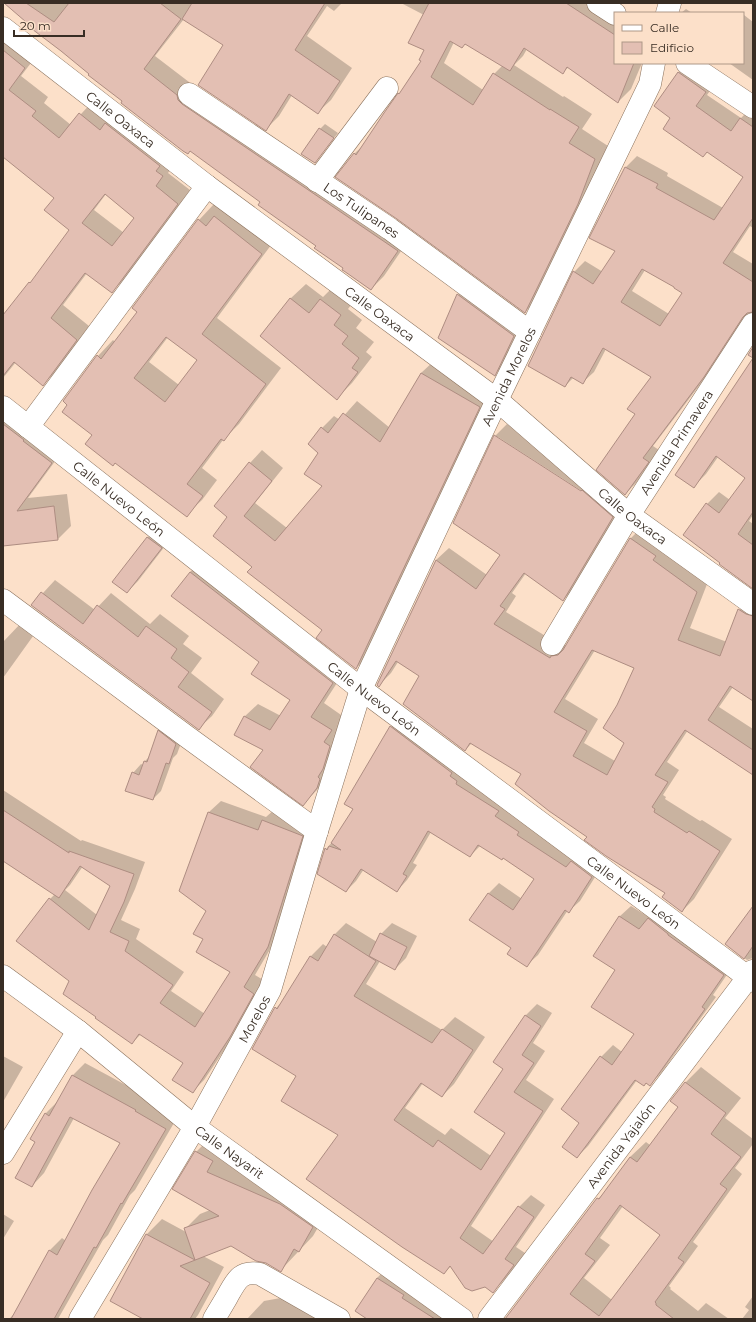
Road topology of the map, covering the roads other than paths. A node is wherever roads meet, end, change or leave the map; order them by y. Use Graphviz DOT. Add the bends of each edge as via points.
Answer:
graph roads {
  1 [pos="598,3"];
  2 [pos="614,13"];
  3 [pos="3,28"];
  4 [pos="654,64"];
  5 [pos="688,64"];
  6 [pos="387,88"];
  7 [pos="189,94"];
  8 [pos="753,107"];
  9 [pos="317,181"];
  10 [pos="207,186"];
  11 [pos="753,324"];
  12 [pos="530,332"];
  13 [pos="497,400"];
  14 [pos="3,407"];
  15 [pos="28,427"];
  16 [pos="629,515"];
  17 [pos="3,600"];
  18 [pos="753,604"];
  19 [pos="552,644"];
  20 [pos="361,689"];
  21 [pos="317,831"];
  22 [pos="3,976"];
  23 [pos="751,976"];
  24 [pos="78,1031"];
  25 [pos="195,1127"];
  26 [pos="3,1153"];
  27 [pos="80,1319"];
  28 [pos="214,1319"];
  29 [pos="338,1319"];
  30 [pos="462,1319"];
  31 [pos="489,1319"];
  1 -- 2 [label="street"];
  3 -- 10 [label="street, Calle Oaxaca"];
  4 -- 12 [label="street, Avenida Morelos" via="650,84"];
  5 -- 8 [label="street"];
  6 -- 9 [label="street"];
  7 -- 9 [label="street, Los Tulipanes"];
  9 -- 12 [label="street, Los Tulipanes" via="390,230"];
  10 -- 13 [label="street, Calle Oaxaca"];
  10 -- 15 [label="street"];
  11 -- 16 [label="street, Avenida Primavera"];
  12 -- 13 [label="street, Avenida Morelos"];
  13 -- 16 [label="street, Calle Oaxaca"];
  13 -- 20 [label="street, Avenida Morelos"];
  14 -- 15 [label="street, Calle Nuevo León"];
  15 -- 20 [label="street, Calle Nuevo León"];
  16 -- 18 [label="street, Calle Oaxaca"];
  16 -- 19 [label="street, Avenida Primavera"];
  17 -- 21 [label="street"];
  20 -- 21 [label="street, Morelos"];
  20 -- 23 [label="street, Calle Nuevo León"];
  21 -- 25 [label="street, Morelos" via="270,990"];
  22 -- 24 [label="street, Calle Nayarit"];
  23 -- 31 [label="street, Avenida Yajalón"];
  24 -- 25 [label="street, Calle Nayarit"];
  24 -- 26 [label="street"];
  25 -- 27 [label="street, Morelos"];
  25 -- 30 [label="street, Calle Nayarit"];
  28 -- 29 [label="street" via="240,1277 253,1273 260,1274"];
}
